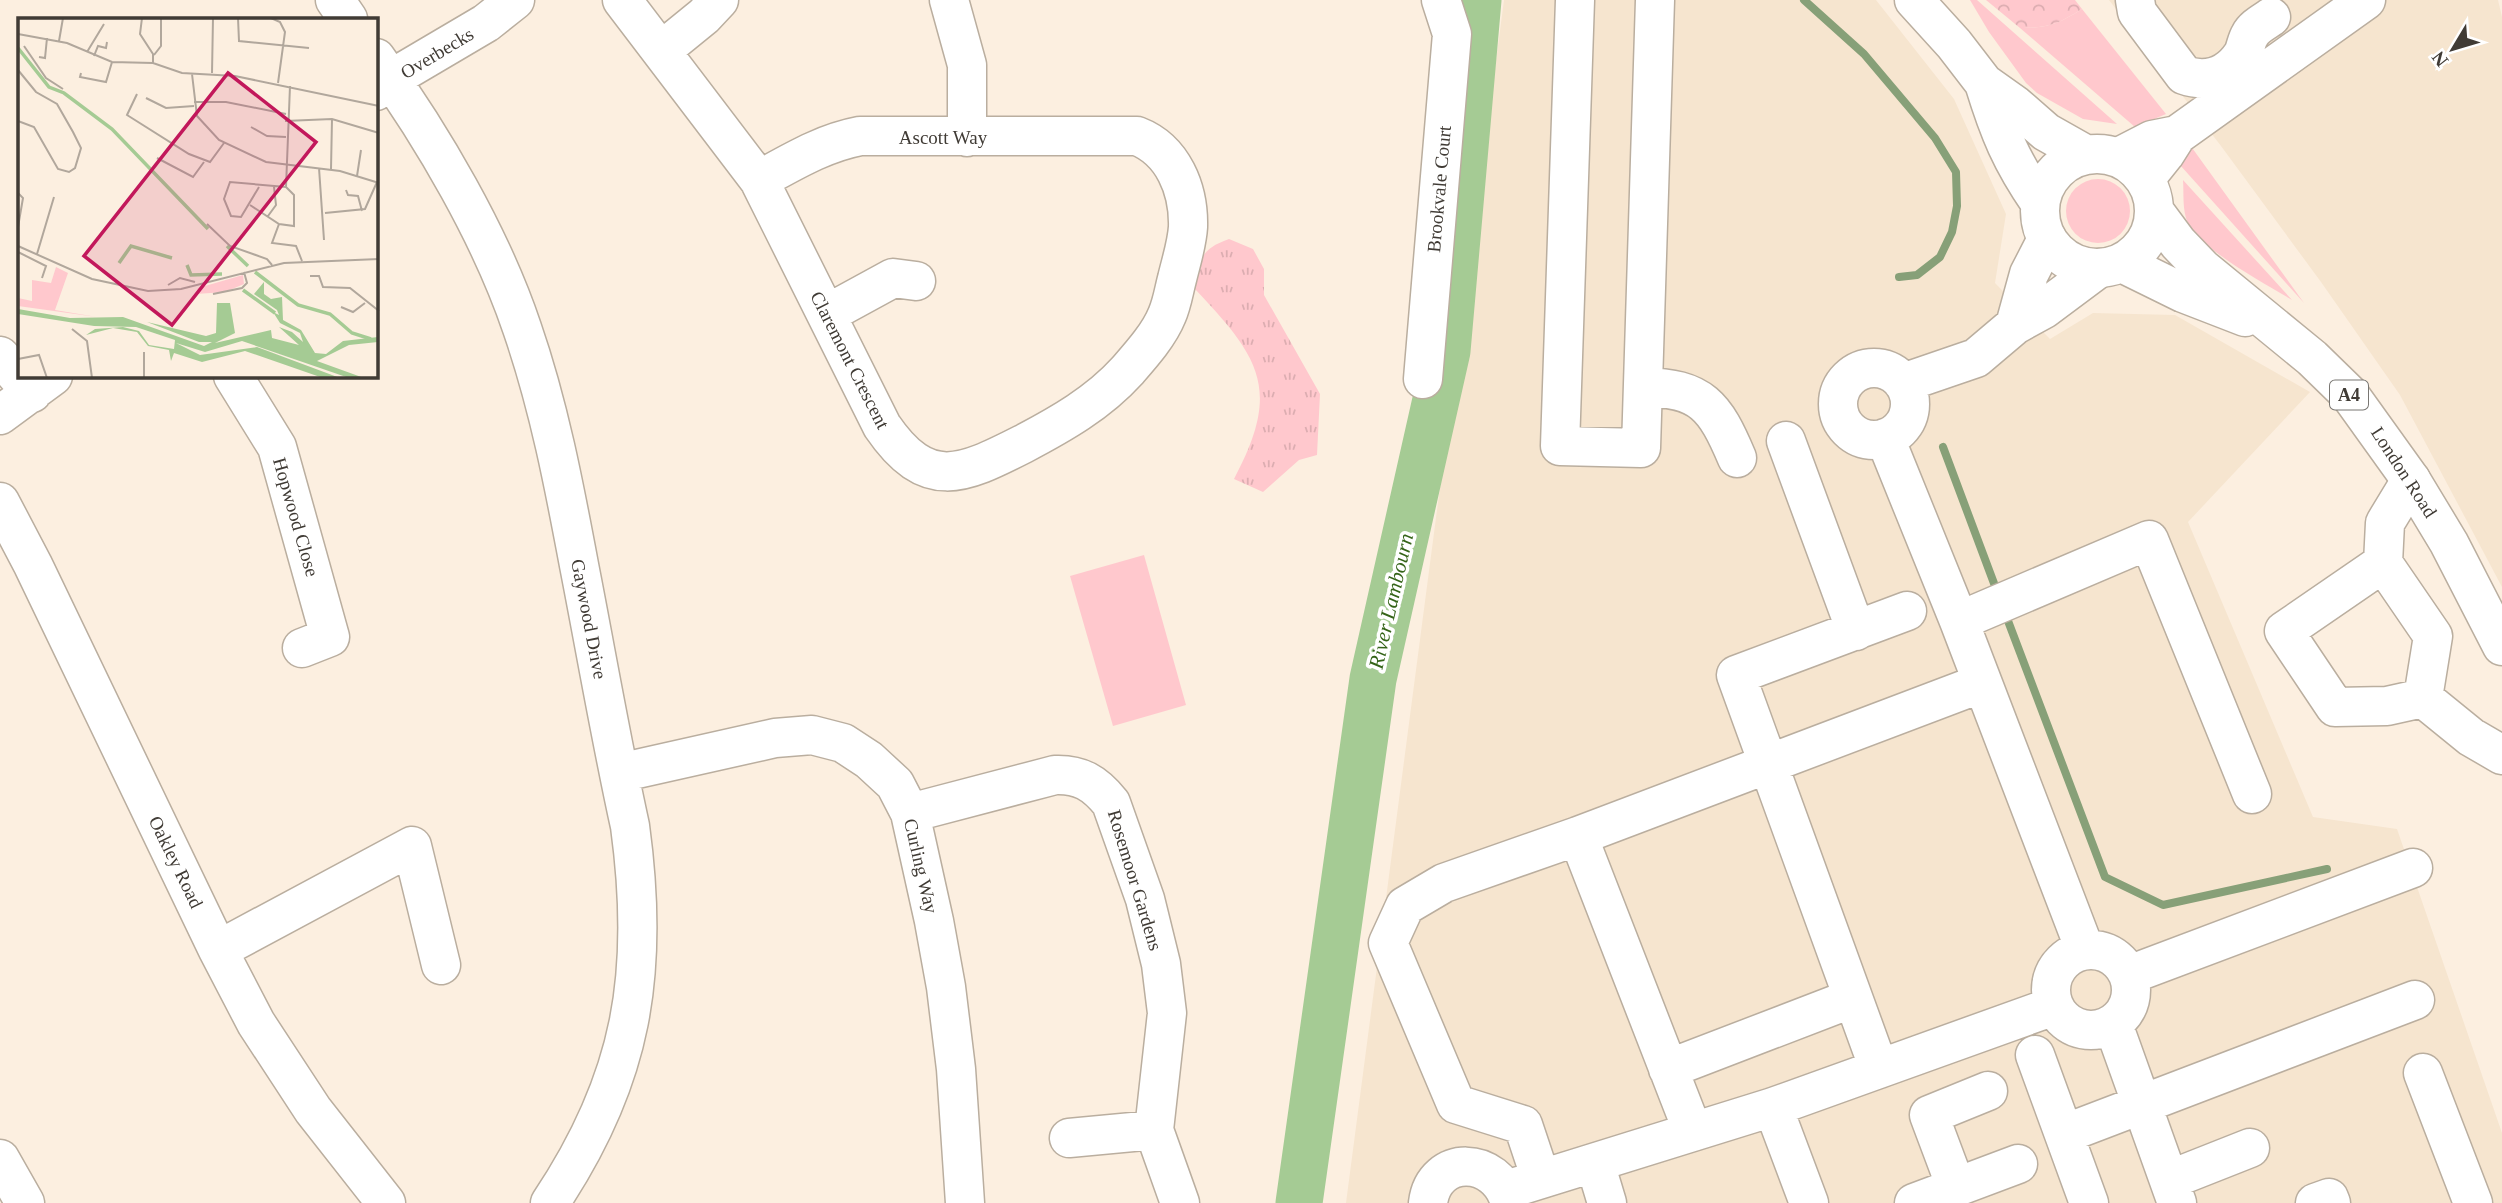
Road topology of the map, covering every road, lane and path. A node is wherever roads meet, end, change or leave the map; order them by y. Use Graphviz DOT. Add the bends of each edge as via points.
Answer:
graph roads {
  1 [pos="335,0"];
  2 [pos="515,0"];
  3 [pos="622,0"];
  4 [pos="719,0"];
  5 [pos="949,0"];
  6 [pos="1441,0"];
  7 [pos="1575,0"];
  8 [pos="1655,0"];
  9 [pos="1914,0"];
  10 [pos="2135,0"];
  11 [pos="2366,0"];
  12 [pos="2271,17"];
  13 [pos="347,18"];
  14 [pos="661,51"];
  15 [pos="381,76"];
  16 [pos="1984,83"];
  17 [pos="1137,136"];
  18 [pos="967,137"];
  19 [pos="2126,176"];
  20 [pos="759,180"];
  21 [pos="2043,221"];
  22 [pos="2110,266"];
  23 [pos="916,281"];
  24 [pos="827,314"];
  25 [pos="2015,326"];
  26 [pos="2270,326"];
  27 [pos="0,356"];
  28 [pos="18,368"];
  29 [pos="234,378"];
  30 [pos="1423,379"];
  31 [pos="1903,383"];
  32 [pos="43,384"];
  33 [pos="1643,387"];
  34 [pos="0,415"];
  35 [pos="1885,438"];
  36 [pos="1786,441"];
  37 [pos="1737,458"];
  38 [pos="2411,480"];
  39 [pos="0,502"];
  40 [pos="2383,563"];
  41 [pos="1987,609"];
  42 [pos="1907,611"];
  43 [pos="1856,631"];
  44 [pos="2502,646"];
  45 [pos="302,648"];
  46 [pos="1982,683"];
  47 [pos="2424,698"];
  48 [pos="2502,755"];
  49 [pos="1769,763"];
  50 [pos="619,773"];
  51 [pos="2252,794"];
  52 [pos="910,813"];
  53 [pos="1578,836"];
  54 [pos="2413,868"];
  55 [pos="218,950"];
  56 [pos="2085,950"];
  57 [pos="441,965"];
  58 [pos="2129,975"];
  59 [pos="1853,998"];
  60 [pos="2415,1000"];
  61 [pos="2054,1006"];
  62 [pos="2113,1024"];
  63 [pos="2035,1055"];
  64 [pos="1668,1069"];
  65 [pos="1879,1069"];
  66 [pos="2423,1073"];
  67 [pos="1988,1091"];
  68 [pos="2141,1104"];
  69 [pos="1773,1107"];
  70 [pos="1154,1130"];
  71 [pos="1693,1132"];
  72 [pos="2064,1134"];
  73 [pos="1069,1138"];
  74 [pos="2250,1148"];
  75 [pos="0,1159"];
  76 [pos="1595,1163"];
  77 [pos="2018,1164"];
  78 [pos="1956,1187"];
  79 [pos="1519,1191"];
  80 [pos="2173,1191"];
  81 [pos="25,1203"];
  82 [pos="386,1203"];
  83 [pos="551,1203"];
  84 [pos="965,1203"];
  85 [pos="1180,1203"];
  86 [pos="1427,1203"];
  87 [pos="1607,1203"];
  88 [pos="1809,1203"];
  89 [pos="1914,1203"];
  90 [pos="2089,1203"];
  91 [pos="2315,1203"];
  92 [pos="2331,1203"];
  93 [pos="2473,1203"];
  1 -- 13 [label="street"];
  2 -- 15 [label="street, Overbecks" via="486,23"];
  3 -- 14 [label="street, Claremont Crescent"];
  4 -- 14 [label="street"];
  5 -- 18 [label="street" via="967,65"];
  6 -- 30 [label="street, Brookvale Court" via="1452,34"];
  7 -- 33 [label="street" via="1560,446 1641,448"];
  8 -- 33 [label="street"];
  9 -- 16 [label="street, London Road / A4"];
  10 -- 12 [label="street" via="2137,12 2184,75 2197,79 2210,80 2231,66 2244,54 2250,34"];
  11 -- 19 [label="street" via="2177,135 2152,140"];
  14 -- 20 [label="street, Claremont Crescent"];
  15 -- 50 [label="street, Gaywood Drive" via="457,186 522,327 558,452"];
  16 -- 19 [label="street, London Road / A4" via="2046,132"];
  16 -- 21 [label="street, London Road / A4" via="1999,133"];
  17 -- 18 [label="street, Ascott Way"];
  17 -- 24 [label="street, Claremont Crescent" via="1161,150 1184,191 1188,227 1179,270 1167,315 1148,346 1126,373 1066,421 967,470 931,469 913,462 882,426"];
  18 -- 20 [label="street, Ascott Way" via="836,140"];
  19 -- 21 [label="street" via="2068,161 2045,187"];
  19 -- 22 [label="street" via="2152,228 2135,254"];
  19 -- 26 [label="street, London Road / A4" via="2178,243"];
  20 -- 24 [label="street, Claremont Crescent"];
  21 -- 22 [label="street, A4" via="2057,251 2069,261 2083,267"];
  21 -- 25 [label="street"];
  22 -- 25 [label="street"];
  22 -- 26 [label="street, London Road / A4"];
  23 -- 24 [label="street" via="893,278"];
  25 -- 31 [label="street" via="1976,358"];
  26 -- 38 [label="street, London Road / A4" via="2350,395"];
  27 -- 28 [label="street"];
  29 -- 45 [label="street, Hopwood Close" via="277,447 330,637"];
  31 -- 35 [label="street" via="1910,411 1905,423"];
  31 -- 35 [label="street" via="1885,370 1873,368 1861,370 1841,390 1840,415 1852,432 1863,438"];
  32 -- 34 [label="street"];
  33 -- 37 [label="street" via="1665,387 1700,398 1728,436"];
  35 -- 41 [label="street"];
  36 -- 43 [label="street"];
  38 -- 40 [label="street" via="2385,523"];
  38 -- 44 [label="street, London Road / A4"];
  39 -- 55 [label="street, Oakley Road"];
  40 -- 47 [label="street" via="2433,636"];
  40 -- 47 [label="street" via="2284,631 2334,706 2387,706"];
  41 -- 46 [label="street"];
  41 -- 51 [label="street" via="2149,540"];
  42 -- 43 [label="street"];
  43 -- 49 [label="street" via="1736,675"];
  46 -- 49 [label="street"];
  46 -- 56 [label="street"];
  47 -- 48 [label="street" via="2471,737"];
  49 -- 53 [label="street"];
  49 -- 59 [label="street"];
  50 -- 52 [label="street, Curling Way" via="775,738 812,735 843,743 869,760 895,783"];
  50 -- 83 [label="street, Gaywood Drive" via="637,877 636,979 621,1059 606,1100"];
  52 -- 70 [label="street, Rosemoor Gardens" via="1055,775 1085,779 1101,790 1111,803 1161,964 1167,1013"];
  52 -- 84 [label="street, Curling Way" via="946,987"];
  53 -- 64 [label="street"];
  53 -- 79 [label="street" via="1422,894 1405,906 1388,943 1456,1104 1523,1125"];
  54 -- 58 [label="street"];
  55 -- 57 [label="street" via="412,846"];
  55 -- 82 [label="street, Oakley Road" via="282,1064"];
  56 -- 58 [label="street" via="2111,955"];
  56 -- 61 [label="street" via="2073,954 2056,970 2051,982"];
  58 -- 62 [label="street" via="2128,1008"];
  59 -- 64 [label="street"];
  59 -- 65 [label="street"];
  60 -- 68 [label="street"];
  61 -- 62 [label="street" via="2073,1026 2086,1030"];
  61 -- 65 [label="street"];
  62 -- 68 [label="street"];
  63 -- 72 [label="street"];
  64 -- 71 [label="street"];
  65 -- 69 [label="street"];
  66 -- 93 [label="street"];
  67 -- 78 [label="street" via="1929,1115"];
  68 -- 72 [label="street"];
  68 -- 80 [label="street"];
  69 -- 71 [label="street"];
  69 -- 88 [label="street"];
  70 -- 73 [label="street"];
  70 -- 85 [label="street, Rosemoor Gardens"];
  71 -- 76 [label="street"];
  72 -- 90 [label="street"];
  74 -- 80 [label="street"];
  75 -- 81 [label="street"];
  76 -- 79 [label="street"];
  76 -- 87 [label="street"];
  77 -- 78 [label="street"];
  78 -- 89 [label="street"];
  79 -- 86 [label="street" via="1480,1168 1466,1166 1440,1177"];
  91 -- 92 [label="street" via="2329,1198"];
}
